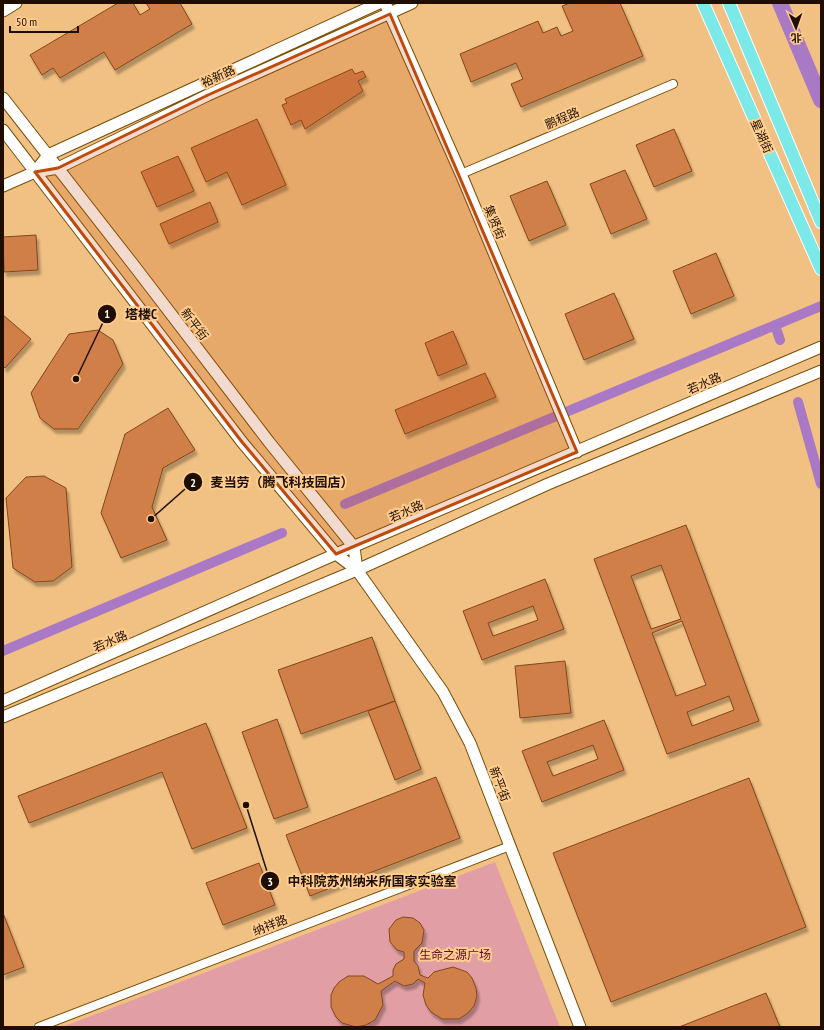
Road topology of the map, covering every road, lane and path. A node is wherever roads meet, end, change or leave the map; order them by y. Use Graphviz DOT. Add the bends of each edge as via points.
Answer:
graph roads {
  1 [pos="16,3"];
  2 [pos="379,3"];
  3 [pos="385,3"];
  4 [pos="412,3"];
  5 [pos="703,3"];
  6 [pos="729,3"];
  7 [pos="3,11"];
  8 [pos="390,14"];
  9 [pos="673,84"];
  10 [pos="3,98"];
  11 [pos="3,130"];
  12 [pos="48,154"];
  13 [pos="58,168"];
  14 [pos="35,172"];
  15 [pos="461,174"];
  16 [pos="3,186"];
  17 [pos="821,222"];
  18 [pos="821,269"];
  19 [pos="821,347"];
  20 [pos="821,371"];
  21 [pos="577,452"];
  22 [pos="354,548"];
  23 [pos="336,554"];
  24 [pos="357,570"];
  25 [pos="3,701"];
  26 [pos="3,717"];
  27 [pos="510,846"];
  28 [pos="39,1027"];
  29 [pos="580,1027"];
  1 -- 7 [label="main road"];
  2 -- 12 [label="main road, 裕新路"];
  3 -- 8 [label="main road, 集贤街"];
  4 -- 8 [label="main road, 裕新路"];
  5 -- 18 [label="main road, 星湖街"];
  6 -- 17 [label="main road, 星湖街"];
  8 -- 13 [label="main road, 裕新路" via="208,94"];
  8 -- 15 [label="main road, 集贤街"];
  9 -- 15 [label="street, 鹏程路"];
  10 -- 12 [label="main road, 新平街"];
  11 -- 14 [label="main road, 新平街"];
  12 -- 13 [label="main road, 新平街"];
  12 -- 14 [label="main road, 裕新路"];
  13 -- 14 [label="main road, 裕新路"];
  13 -- 22 [label="main road, 新平街" via="268,442"];
  14 -- 16 [label="main road, 裕新路"];
  14 -- 23 [label="main road, 新平街" via="242,442"];
  15 -- 21 [label="main road, 集贤街"];
  19 -- 21 [label="main road, 若水路"];
  20 -- 24 [label="main road" via="548,484"];
  21 -- 22 [label="main road, 若水路"];
  22 -- 23 [label="main road, 若水路"];
  22 -- 24 [label="main road, 新平街"];
  23 -- 24 [label="main road, 新平街"];
  23 -- 25 [label="main road, 若水路"];
  24 -- 26 [label="main road"];
  24 -- 27 [label="main road, 新平街" via="443,692 470,743"];
  27 -- 28 [label="street, 纳祥路"];
  27 -- 29 [label="main road, 新平街"];
}
